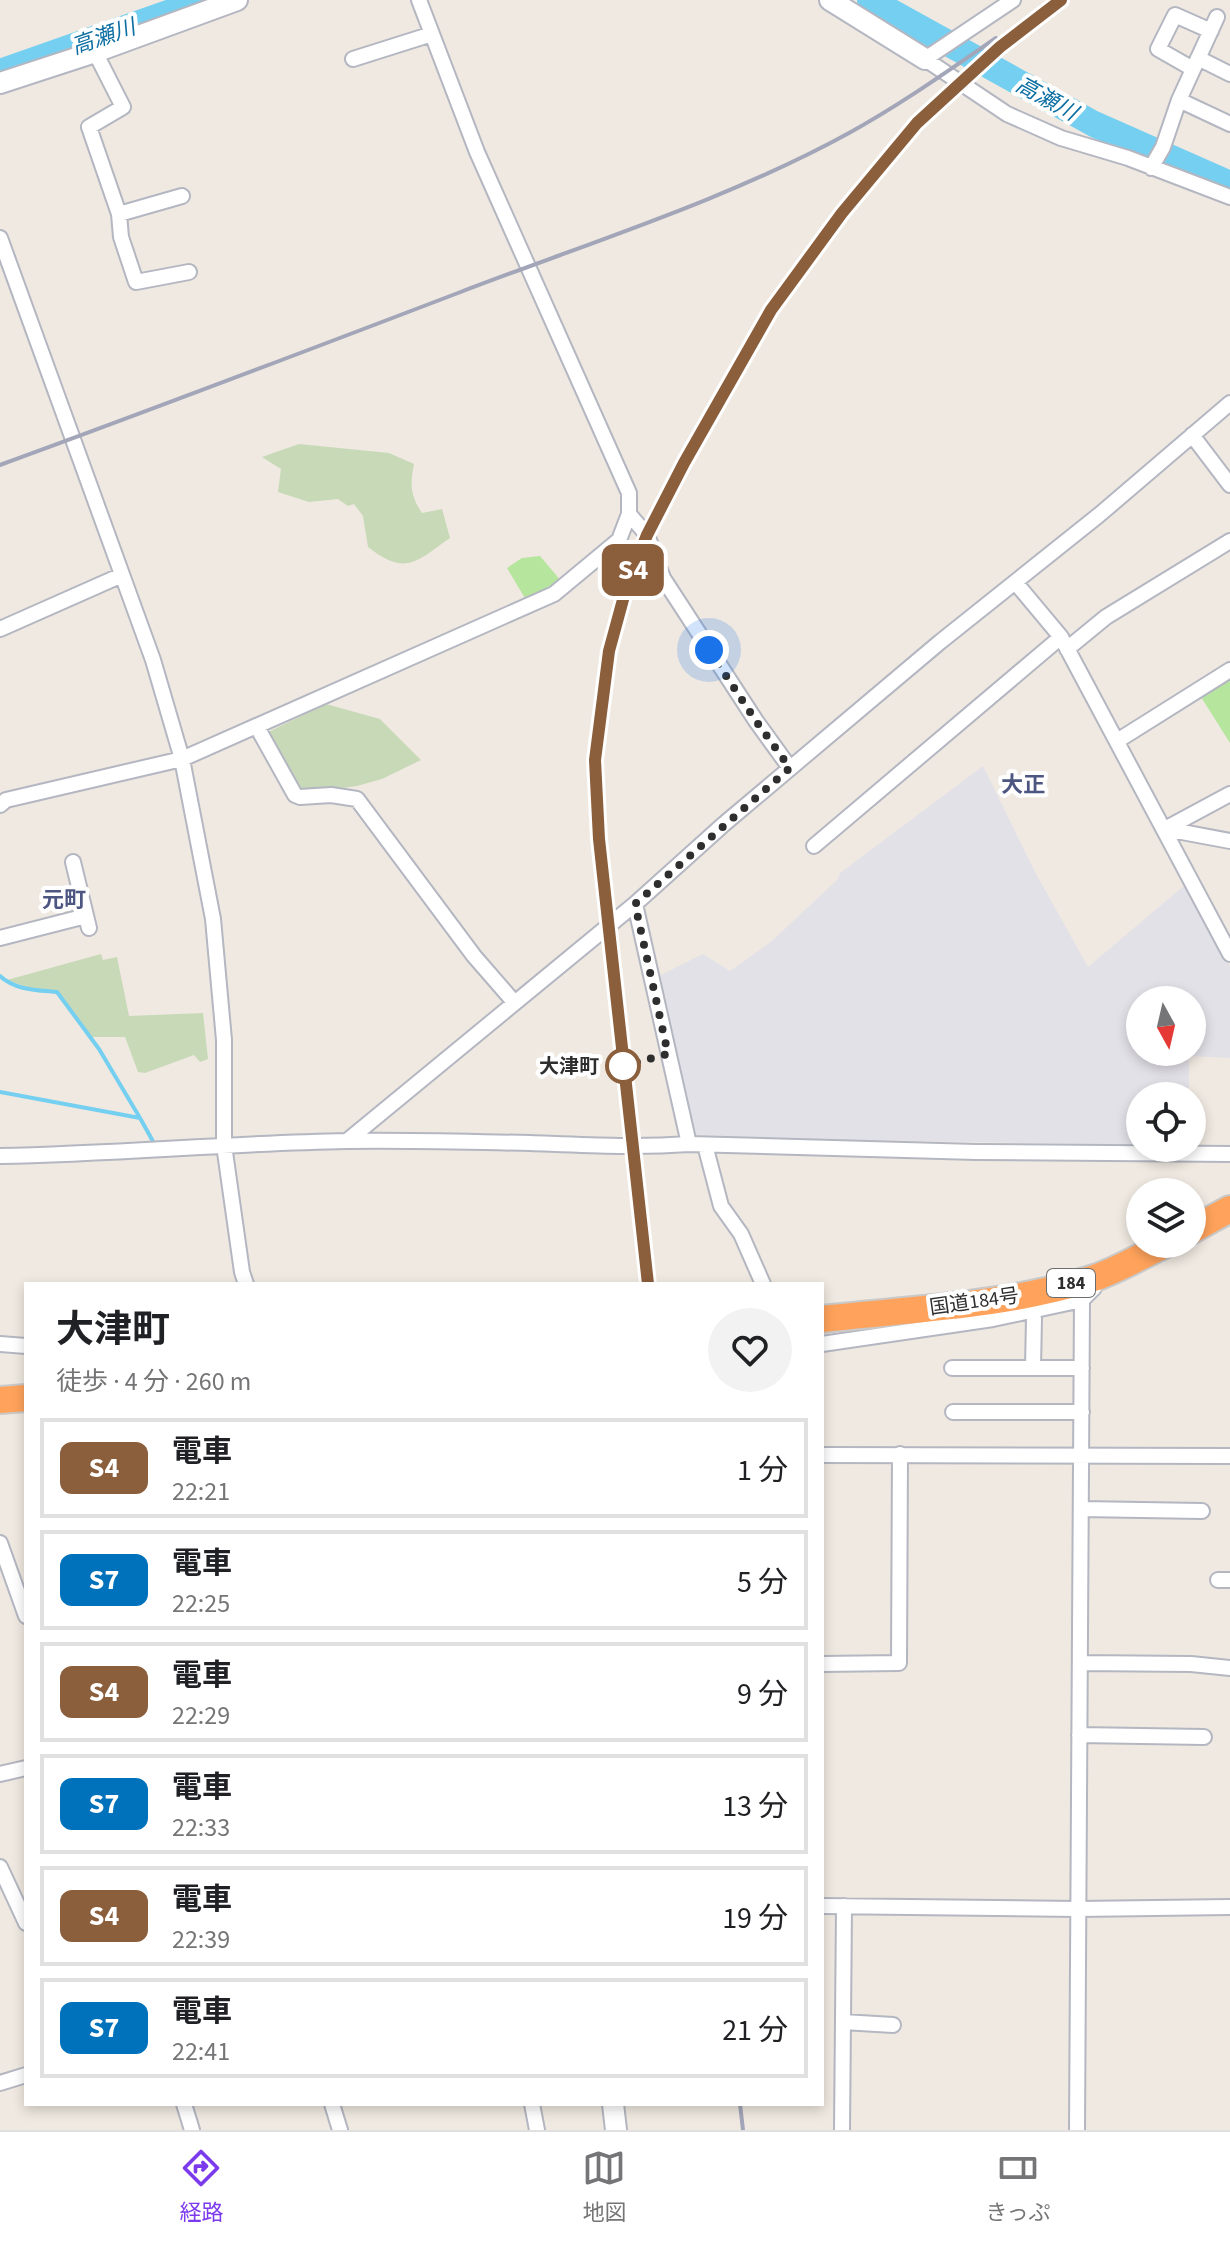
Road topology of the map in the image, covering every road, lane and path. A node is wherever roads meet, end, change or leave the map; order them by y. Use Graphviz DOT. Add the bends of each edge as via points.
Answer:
graph roads {
  1 [pos="419,0"];
  2 [pos="830,0"];
  3 [pos="1013,0"];
  4 [pos="223,2"];
  5 [pos="432,34"];
  6 [pos="95,52"];
  7 [pos="353,59"];
  8 [pos="925,59"];
  9 [pos="1196,64"];
  10 [pos="1230,74"];
  11 [pos="0,83"];
  12 [pos="1179,100"];
  13 [pos="1230,124"];
  14 [pos="1151,168"];
  15 [pos="182,196"];
  16 [pos="1230,197"];
  17 [pos="119,214"];
  18 [pos="0,238"];
  19 [pos="189,272"];
  20 [pos="1230,403"];
  21 [pos="1192,435"];
  22 [pos="1230,485"];
  23 [pos="629,514"];
  24 [pos="1230,541"];
  25 [pos="122,575"];
  26 [pos="1015,582"];
  27 [pos="0,629"];
  28 [pos="1064,643"];
  29 [pos="1230,670"];
  30 [pos="257,727"];
  31 [pos="1117,741"];
  32 [pos="182,759"];
  33 [pos="790,768"];
  34 [pos="1230,794"];
  35 [pos="2,798"];
  36 [pos="1165,829"];
  37 [pos="1230,841"];
  38 [pos="814,846"];
  39 [pos="73,862"];
  40 [pos="635,904"];
  41 [pos="0,938"];
  42 [pos="1230,954"];
  43 [pos="514,1002"];
  44 [pos="347,1141"];
  45 [pos="689,1144"];
  46 [pos="224,1145"];
  47 [pos="705,1145"];
  48 [pos="1230,1154"];
  49 [pos="0,1156"];
  50 [pos="1230,1209"];
  51 [pos="1206,1222"];
  52 [pos="1136,1258"];
  53 [pos="1096,1277"];
  54 [pos="245,1282"];
  55 [pos="762,1282"];
  56 [pos="1082,1300"];
  57 [pos="1034,1318"];
  58 [pos="824,1319"];
  59 [pos="0,1344"];
  60 [pos="824,1344"];
  61 [pos="24,1346"];
  62 [pos="952,1368"];
  63 [pos="1033,1368"];
  64 [pos="1082,1368"];
  65 [pos="24,1398"];
  66 [pos="0,1400"];
  67 [pos="953,1412"];
  68 [pos="1082,1412"];
  69 [pos="900,1454"];
  70 [pos="824,1455"];
  71 [pos="1082,1456"];
  72 [pos="1230,1456"];
  73 [pos="1081,1509"];
  74 [pos="1202,1511"];
  75 [pos="0,1543"];
  76 [pos="24,1610"];
  77 [pos="1080,1663"];
  78 [pos="824,1664"];
  79 [pos="1230,1668"];
  80 [pos="1079,1735"];
  81 [pos="1204,1737"];
  82 [pos="24,1768"];
  83 [pos="0,1774"];
  84 [pos="0,1867"];
  85 [pos="824,1906"];
  86 [pos="844,1906"];
  87 [pos="1230,1907"];
  88 [pos="1078,1909"];
  89 [pos="24,1919"];
  90 [pos="843,2022"];
  91 [pos="893,2025"];
  92 [pos="24,2076"];
  93 [pos="0,2083"];
  94 [pos="185,2106"];
  95 [pos="333,2106"];
  96 [pos="532,2106"];
  97 [pos="613,2106"];
  98 [pos="192,2130"];
  99 [pos="340,2130"];
  100 [pos="537,2130"];
  101 [pos="616,2130"];
  102 [pos="842,2130"];
  103 [pos="1077,2130"];
  1 -- 5 [label="street"];
  2 -- 8 [label="street"];
  3 -- 8 [label="street"];
  4 -- 6 [label="street"];
  5 -- 7 [label="street"];
  5 -- 23 [label="street" via="477,152 629,493"];
  6 -- 11 [label="street"];
  6 -- 17 [label="street" via="123,107 89,127"];
  8 -- 14 [label="street" via="1007,114"];
  9 -- 9 [label="street" via="1158,49 1175,15 1214,24"];
  9 -- 10 [label="street"];
  9 -- 12 [label="street"];
  12 -- 13 [label="street"];
  12 -- 14 [label="street"];
  14 -- 16 [label="street"];
  15 -- 17 [label="street"];
  17 -- 19 [label="street" via="136,282"];
  18 -- 25 [label="street"];
  20 -- 21 [label="street"];
  21 -- 22 [label="street"];
  21 -- 26 [label="street"];
  23 -- 30 [label="street" via="619,540 554,594"];
  23 -- 33 [label="street" via="647,535 663,578"];
  24 -- 28 [label="street"];
  25 -- 27 [label="street"];
  25 -- 32 [label="street"];
  26 -- 28 [label="street"];
  26 -- 33 [label="street"];
  28 -- 31 [label="street"];
  28 -- 38 [label="street"];
  29 -- 31 [label="street"];
  30 -- 32 [label="street"];
  30 -- 43 [label="street" via="295,795 357,799"];
  31 -- 36 [label="street"];
  32 -- 35 [label="street"];
  32 -- 46 [label="street" via="213,919 224,1040"];
  33 -- 40 [label="street"];
  34 -- 36 [label="street"];
  36 -- 37 [label="street"];
  36 -- 42 [label="street"];
  39 -- 41 [label="street" via="88,922"];
  40 -- 43 [label="street"];
  40 -- 45 [label="street"];
  43 -- 44 [label="street"];
  44 -- 45 [label="street" via="641,1148"];
  44 -- 46 [label="street"];
  45 -- 47 [label="street"];
  46 -- 49 [label="street"];
  46 -- 54 [label="street"];
  47 -- 48 [label="street"];
  47 -- 55 [label="street" via="721,1206 741,1234"];
  50 -- 51 [label="highway"];
  52 -- 53 [label="highway, 国道184号 / 184"];
  53 -- 56 [label="street" via="1094,1288"];
  53 -- 58 [label="highway, 国道184号 / 184" via="970,1304"];
  56 -- 60 [label="street"];
  56 -- 64 [label="street"];
  57 -- 63 [label="street"];
  59 -- 61 [label="street"];
  62 -- 63 [label="street"];
  63 -- 64 [label="street"];
  64 -- 68 [label="street"];
  65 -- 66 [label="highway"];
  67 -- 68 [label="street"];
  68 -- 71 [label="street"];
  69 -- 70 [label="street"];
  69 -- 71 [label="street"];
  69 -- 78 [label="street" via="899,1663"];
  71 -- 72 [label="street"];
  71 -- 73 [label="street"];
  73 -- 74 [label="street"];
  73 -- 77 [label="street"];
  75 -- 76 [label="street"];
  77 -- 79 [label="street"];
  77 -- 80 [label="street"];
  80 -- 81 [label="street"];
  80 -- 88 [label="street"];
  82 -- 83 [label="street"];
  84 -- 89 [label="street"];
  85 -- 86 [label="street"];
  86 -- 88 [label="street"];
  86 -- 90 [label="street"];
  87 -- 88 [label="street"];
  88 -- 103 [label="street"];
  90 -- 91 [label="street"];
  90 -- 102 [label="street"];
  92 -- 93 [label="street"];
  94 -- 98 [label="street"];
  95 -- 99 [label="street"];
  96 -- 100 [label="street"];
  97 -- 101 [label="street"];
}
